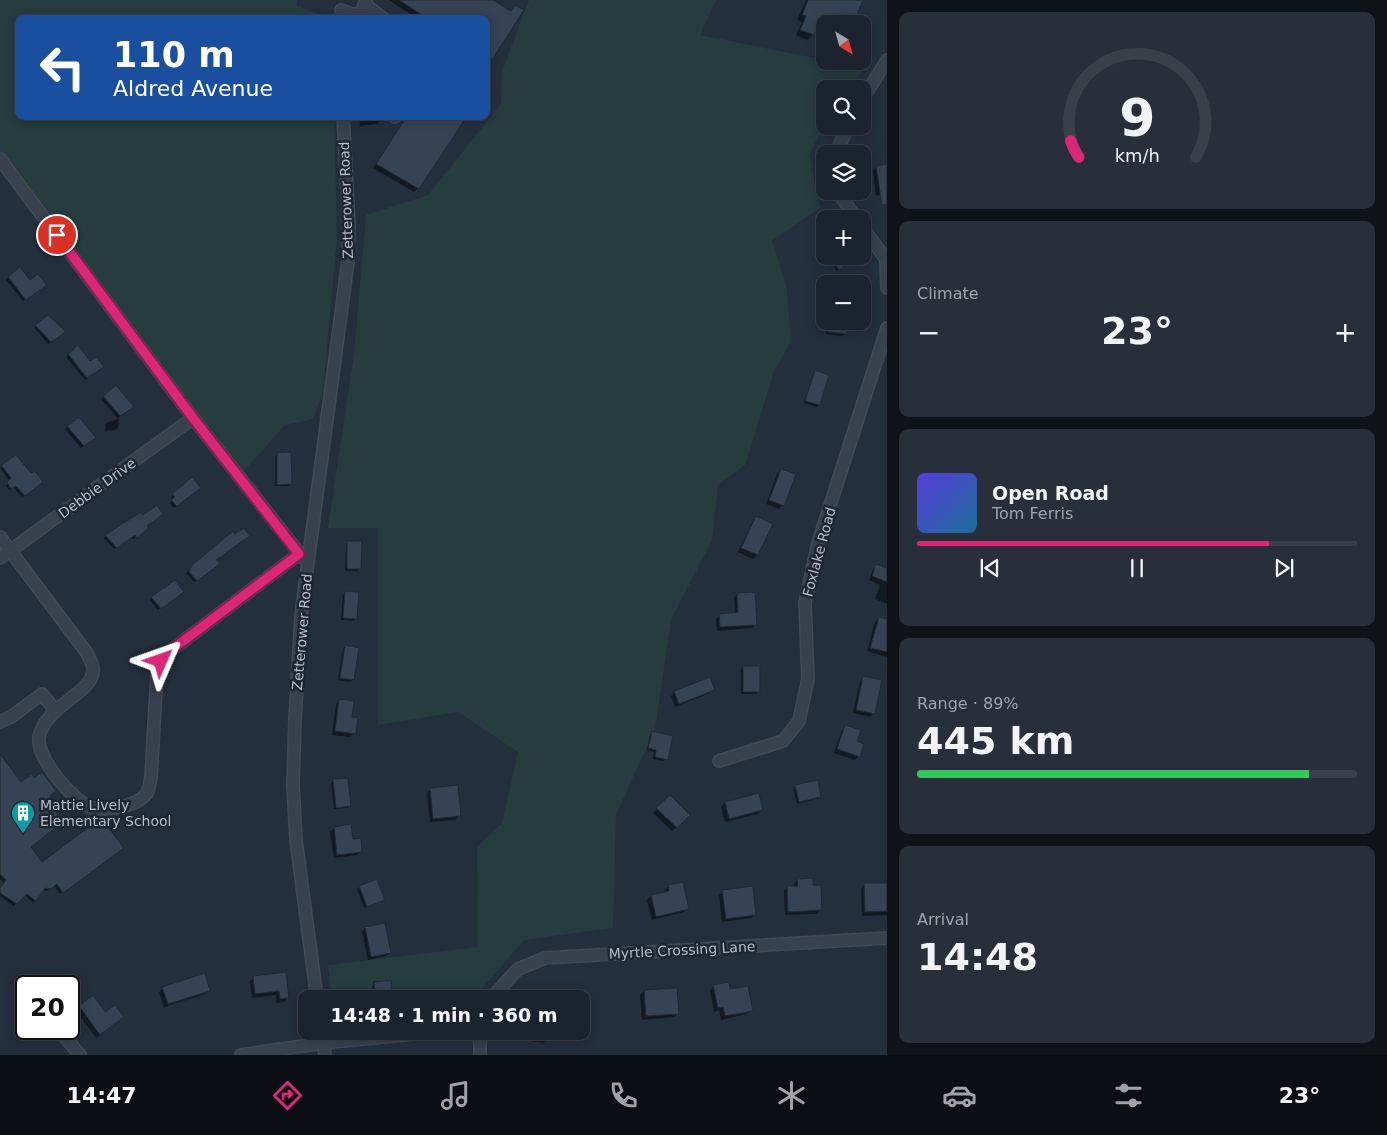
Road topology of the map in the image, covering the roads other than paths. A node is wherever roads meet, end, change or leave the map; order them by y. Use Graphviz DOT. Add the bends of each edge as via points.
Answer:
graph roads {
  1 [pos="366,2"];
  2 [pos="341,9"];
  3 [pos="380,15"];
  4 [pos="887,60"];
  5 [pos="871,86"];
  6 [pos="343,120"];
  7 [pos="0,159"];
  8 [pos="871,238"];
  9 [pos="887,288"];
  10 [pos="887,328"];
  11 [pos="193,418"];
  12 [pos="0,537"];
  13 [pos="10,551"];
  14 [pos="299,554"];
  15 [pos="0,558"];
  16 [pos="308,565"];
  17 [pos="55,710"];
  18 [pos="0,722"];
  19 [pos="719,761"];
  20 [pos="887,938"];
  21 [pos="316,990"];
  22 [pos="499,990"];
  23 [pos="67,1040"];
  24 [pos="353,1040"];
  25 [pos="480,1040"];
  26 [pos="323,1043"];
  27 [pos="80,1055"];
  28 [pos="241,1055"];
  29 [pos="480,1055"];
  1 -- 2 [label="street" via="362,11 355,15"];
  1 -- 3 [label="street"];
  4 -- 5 [label="street"];
  6 -- 16 [label="street, Zetterower Road" via="350,224 348,261"];
  7 -- 11 [label="street"];
  8 -- 9 [label="street" via="886,259"];
  10 -- 19 [label="street, Foxlake Road" via="818,543 805,603 808,679 799,721 783,741"];
  11 -- 13 [label="street, Debbie Drive"];
  11 -- 14 [label="street"];
  12 -- 13 [label="street"];
  13 -- 15 [label="street, Debbie Drive"];
  13 -- 17 [label="street" via="87,653 94,671 89,682"];
  14 -- 16 [label="street"];
  14 -- 17 [label="street" via="161,661 157,672 151,778 146,793 128,806 93,808 75,798 45,763 39,739"];
  16 -- 21 [label="street, Zetterower Road" via="301,615 293,784 296,840"];
  17 -- 18 [label="street" via="42,694"];
  20 -- 22 [label="street, Myrtle Crossing Lane" via="545,958 518,970"];
  23 -- 27 [label="street"];
  24 -- 26 [label="street"];
  25 -- 29 [label="street"];
  26 -- 28 [label="street"];
}
